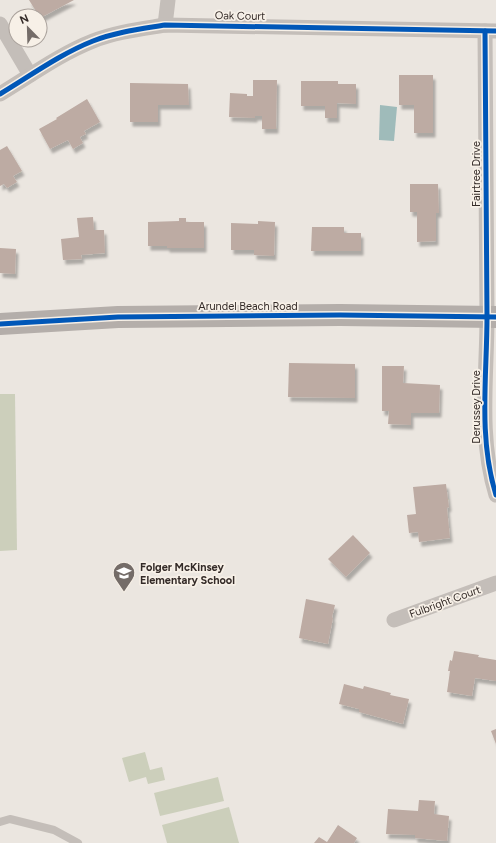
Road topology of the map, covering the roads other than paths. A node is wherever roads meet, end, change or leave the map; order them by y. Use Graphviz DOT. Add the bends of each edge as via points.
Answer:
graph roads {
  1 [pos="168,0"];
  2 [pos="0,24"];
  3 [pos="165,25"];
  4 [pos="491,31"];
  5 [pos="30,75"];
  6 [pos="0,94"];
  7 [pos="492,317"];
  8 [pos="0,324"];
  9 [pos="496,495"];
  10 [pos="496,583"];
  11 [pos="394,620"];
  12 [pos="0,822"];
  13 [pos="78,843"];
  1 -- 3 [label="street"];
  2 -- 5 [label="street"];
  3 -- 4 [label="street, Oak Court"];
  3 -- 5 [label="street, Oak Court" via="94,40"];
  4 -- 7 [label="street, Fairtree Drive"];
  5 -- 6 [label="street, Oak Court"];
  7 -- 8 [label="street, Arundel Beach Road" via="118,317"];
  7 -- 9 [label="street, Derussey Drive" via="485,414 486,451"];
  10 -- 11 [label="street, Fulbright Court"];
  12 -- 13 [label="lane" via="10,820 54,830"];
}
